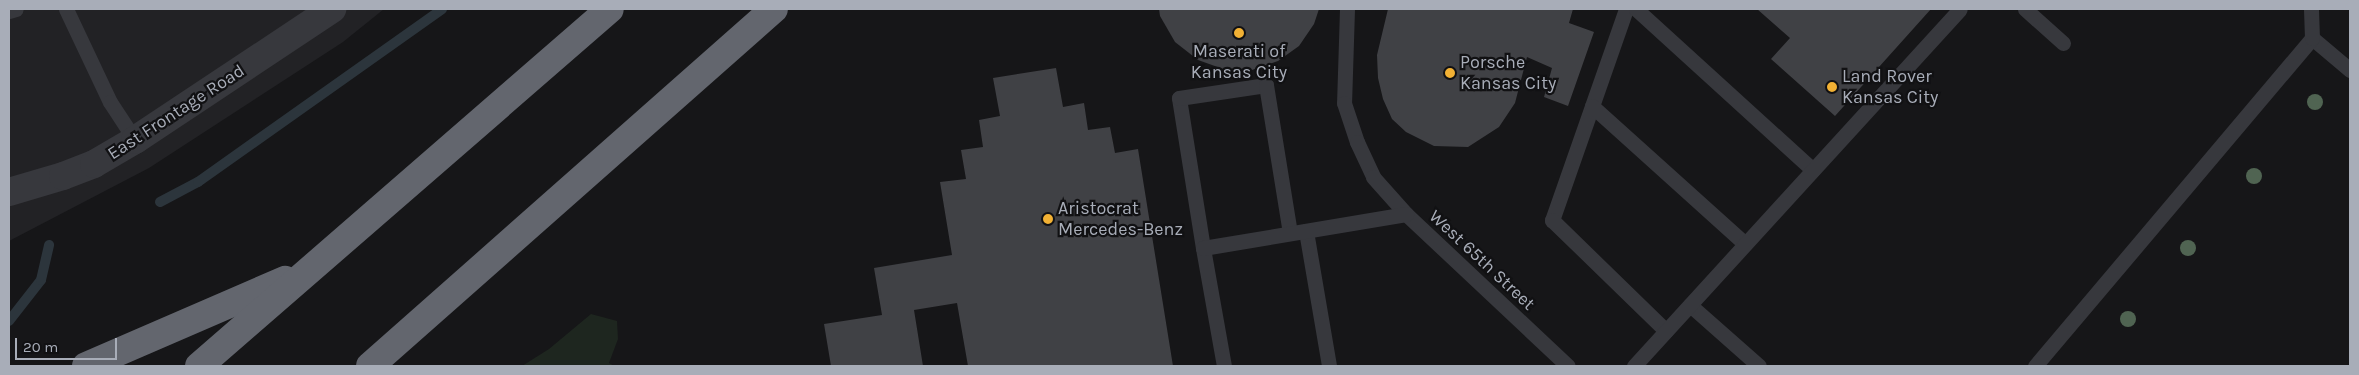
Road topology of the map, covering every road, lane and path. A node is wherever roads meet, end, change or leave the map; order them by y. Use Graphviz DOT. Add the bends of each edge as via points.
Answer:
graph roads {
  1 [pos="16,9"];
  2 [pos="66,9"];
  3 [pos="332,9"];
  4 [pos="610,9"];
  5 [pos="774,9"];
  6 [pos="1347,9"];
  7 [pos="1626,9"];
  8 [pos="1636,9"];
  9 [pos="1960,9"];
  10 [pos="2025,9"];
  11 [pos="2311,9"];
  12 [pos="9,11"];
  13 [pos="2312,38"];
  14 [pos="2063,43"];
  15 [pos="2350,70"];
  16 [pos="1592,106"];
  17 [pos="135,140"];
  18 [pos="1813,170"];
  19 [pos="9,192"];
  20 [pos="1406,214"];
  21 [pos="1306,232"];
  22 [pos="1290,233"];
  23 [pos="1745,244"];
  24 [pos="1202,248"];
  25 [pos="309,269"];
  26 [pos="1690,305"];
  27 [pos="1666,330"];
  28 [pos="402,339"];
  29 [pos="86,366"];
  30 [pos="199,366"];
  31 [pos="370,366"];
  32 [pos="388,366"];
  33 [pos="1224,366"];
  34 [pos="1329,366"];
  35 [pos="1568,366"];
  36 [pos="1634,366"];
  37 [pos="1759,366"];
  38 [pos="2035,366"];
  1 -- 12 [label="lane"];
  2 -- 17 [label="lane" via="110,102"];
  3 -- 17 [label="street, East Frontage Road"];
  4 -- 25 [label="highway"];
  5 -- 28 [label="highway"];
  6 -- 20 [label="lane, West 65th Street" via="1344,103 1373,177"];
  7 -- 16 [label="lane"];
  8 -- 18 [label="lane"];
  9 -- 18 [label="lane"];
  10 -- 14 [label="lane"];
  11 -- 13 [label="lane"];
  13 -- 15 [label="lane"];
  13 -- 38 [label="lane"];
  16 -- 23 [label="lane"];
  16 -- 27 [label="lane" via="1552,220"];
  17 -- 19 [label="street, East Frontage Road" via="94,164"];
  18 -- 23 [label="lane"];
  20 -- 21 [label="lane"];
  20 -- 35 [label="lane, West 65th Street"];
  21 -- 22 [label="lane"];
  21 -- 34 [label="lane"];
  22 -- 24 [label="lane"];
  22 -- 24 [label="lane" via="1266,85 1179,98"];
  23 -- 26 [label="lane"];
  24 -- 33 [label="lane"];
  25 -- 29 [label="highway"];
  25 -- 30 [label="highway"];
  26 -- 27 [label="lane"];
  26 -- 37 [label="lane"];
  27 -- 36 [label="lane"];
  28 -- 31 [label="highway"];
  28 -- 32 [label="highway"];
}
